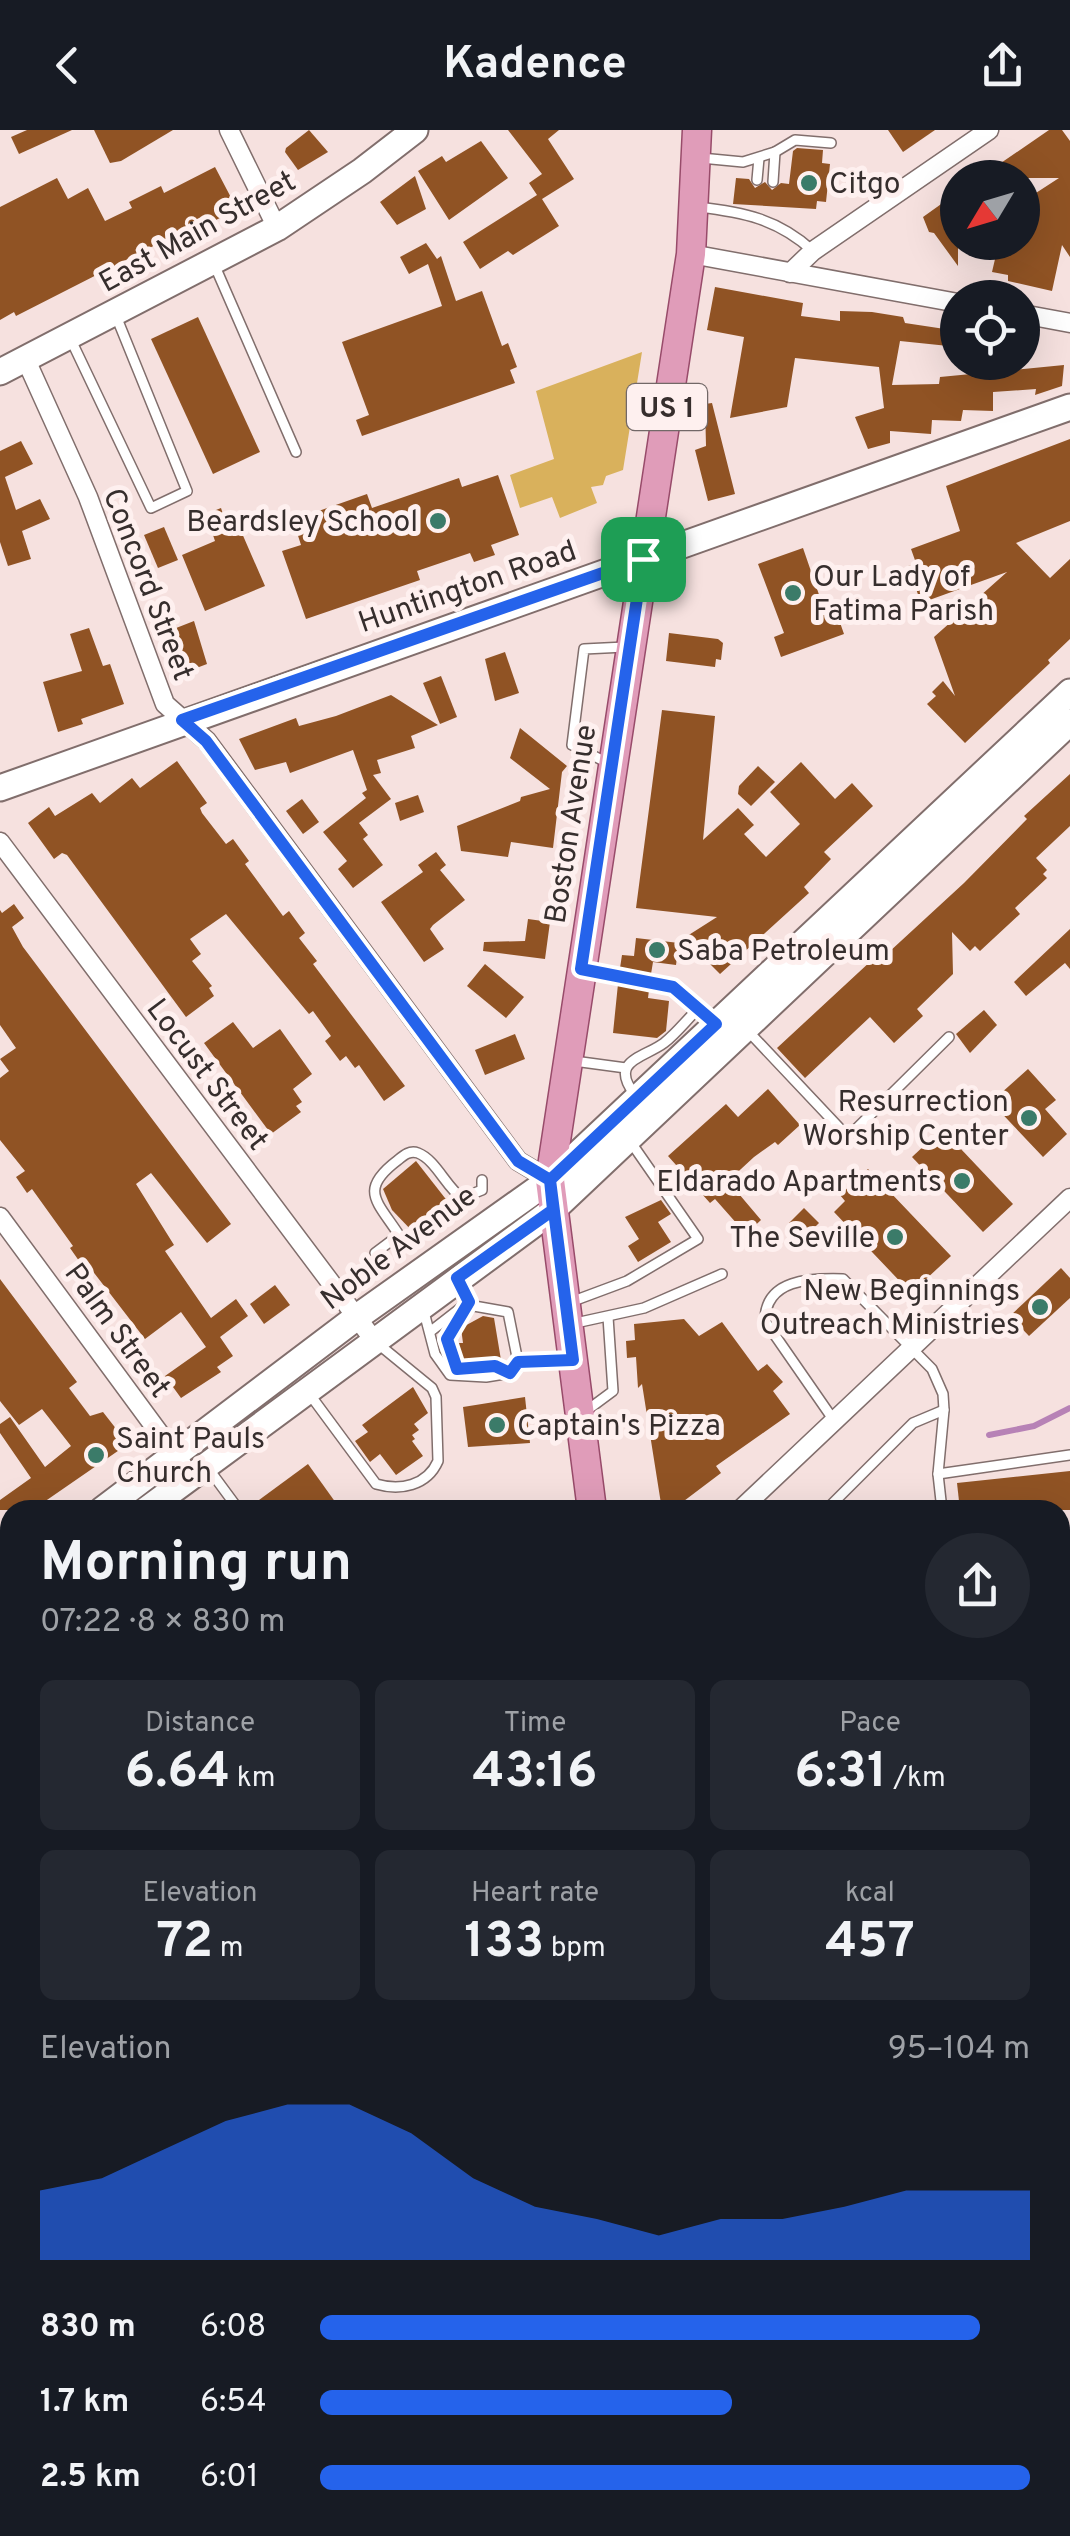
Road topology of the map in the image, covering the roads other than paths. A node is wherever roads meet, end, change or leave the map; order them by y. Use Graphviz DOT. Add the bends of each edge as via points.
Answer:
graph roads {
  1 [pos="229,130"];
  2 [pos="414,130"];
  3 [pos="989,130"];
  4 [pos="694,141"];
  5 [pos="831,143"];
  6 [pos="775,152"];
  7 [pos="759,158"];
  8 [pos="743,162"];
  9 [pos="742,178"];
  10 [pos="757,180"];
  11 [pos="773,182"];
  12 [pos="696,206"];
  13 [pos="770,208"];
  14 [pos="768,220"];
  15 [pos="277,228"];
  16 [pos="813,252"];
  17 [pos="692,254"];
  18 [pos="213,261"];
  19 [pos="790,273"];
  20 [pos="940,300"];
  21 [pos="114,313"];
  22 [pos="1040,317"];
  23 [pos="1070,323"];
  24 [pos="70,337"];
  25 [pos="26,360"];
  26 [pos="0,372"];
  27 [pos="1070,407"];
  28 [pos="296,452"];
  29 [pos="643,559"];
  30 [pos="630,647"];
  31 [pos="1070,692"];
  32 [pos="182,720"];
  33 [pos="1070,722"];
  34 [pos="612,766"];
  35 [pos="0,788"];
  36 [pos="0,842"];
  37 [pos="581,969"];
  38 [pos="708,1016"];
  39 [pos="746,1028"];
  40 [pos="950,1037"];
  41 [pos="568,1060"];
  42 [pos="626,1068"];
  43 [pos="637,1098"];
  44 [pos="629,1140"];
  45 [pos="482,1180"];
  46 [pos="550,1180"];
  47 [pos="1070,1198"];
  48 [pos="553,1210"];
  49 [pos="0,1218"];
  50 [pos="375,1253"];
  51 [pos="722,1274"];
  52 [pos="463,1295"];
  53 [pos="420,1305"];
  54 [pos="566,1314"];
  55 [pos="357,1317"];
  56 [pos="608,1317"];
  57 [pos="430,1331"];
  58 [pos="372,1339"];
  59 [pos="911,1350"];
  60 [pos="573,1360"];
  61 [pos="518,1362"];
  62 [pos="510,1373"];
  63 [pos="306,1390"];
  64 [pos="944,1410"];
  65 [pos="580,1416"];
  66 [pos="835,1422"];
  67 [pos="1070,1455"];
  68 [pos="191,1466"];
  69 [pos="938,1474"];
  70 [pos="124,1500"];
  71 [pos="156,1500"];
  72 [pos="228,1500"];
  73 [pos="591,1500"];
  74 [pos="751,1500"];
  75 [pos="836,1500"];
  76 [pos="941,1500"];
  1 -- 15 [label="street"];
  2 -- 15 [label="main road, East Main Street"];
  3 -- 16 [label="street"];
  4 -- 8 [label="lane"];
  4 -- 12 [label="main road, Boston Avenue / US 1"];
  5 -- 6 [label="lane" via="794,140"];
  6 -- 7 [label="lane"];
  6 -- 11 [label="lane"];
  7 -- 8 [label="lane"];
  7 -- 10 [label="lane"];
  8 -- 9 [label="lane"];
  12 -- 14 [label="lane" via="739,208"];
  12 -- 17 [label="main road, Boston Avenue / US 1"];
  13 -- 14 [label="lane"];
  14 -- 16 [label="lane"];
  15 -- 18 [label="main road, East Main Street"];
  16 -- 19 [label="street"];
  17 -- 19 [label="street"];
  17 -- 29 [label="main road, Boston Avenue / US 1"];
  18 -- 21 [label="main road, East Main Street"];
  18 -- 28 [label="lane"];
  19 -- 20 [label="street"];
  21 -- 24 [label="main road, East Main Street"];
  21 -- 24 [label="lane" via="186,491 151,508"];
  22 -- 23 [label="street"];
  24 -- 25 [label="main road, East Main Street"];
  25 -- 26 [label="main road, East Main Street"];
  25 -- 32 [label="street, Concord Street" via="88,497 165,704"];
  27 -- 29 [label="main road, Huntington Road"];
  29 -- 30 [label="main road, Boston Avenue / US 1"];
  29 -- 32 [label="main road, Huntington Road"];
  30 -- 34 [label="main road, Boston Avenue / US 1"];
  30 -- 34 [label="lane" via="584,649 572,744"];
  31 -- 38 [label="main road, Noble Avenue"];
  32 -- 35 [label="main road, Huntington Road"];
  32 -- 46 [label="street, Concord Street" via="206,741 518,1161"];
  33 -- 39 [label="main road, Noble Avenue"];
  34 -- 37 [label="main road, Boston Avenue / US 1"];
  36 -- 55 [label="street, Locust Street"];
  37 -- 38 [label="lane" via="673,987"];
  37 -- 41 [label="main road, Boston Avenue / US 1"];
  38 -- 42 [label="lane"];
  38 -- 43 [label="main road, Noble Avenue"];
  39 -- 40 [label="lane" via="848,1136"];
  39 -- 44 [label="main road, Noble Avenue"];
  41 -- 42 [label="lane"];
  41 -- 46 [label="main road, Boston Avenue / US 1"];
  42 -- 43 [label="lane"];
  43 -- 46 [label="main road, Noble Avenue"];
  44 -- 48 [label="main road, Noble Avenue"];
  44 -- 54 [label="lane" via="698,1239"];
  45 -- 50 [label="lane" via="482,1190 462,1198 427,1159 407,1152 373,1185 400,1235"];
  46 -- 48 [label="main road, Boston Avenue / US 1"];
  46 -- 55 [label="main road, Noble Avenue"];
  47 -- 59 [label="street"];
  48 -- 52 [label="main road, Noble Avenue"];
  48 -- 54 [label="main road, Boston Avenue / US 1"];
  49 -- 68 [label="street, Palm Street"];
  51 -- 56 [label="lane"];
  52 -- 53 [label="main road, Noble Avenue"];
  52 -- 57 [label="lane"];
  52 -- 61 [label="lane" via="478,1308 508,1312"];
  52 -- 62 [label="lane" via="447,1339 452,1365"];
  53 -- 57 [label="lane"];
  53 -- 58 [label="main road, Noble Avenue"];
  54 -- 56 [label="lane"];
  54 -- 60 [label="main road, Boston Avenue / US 1"];
  55 -- 58 [label="street, Locust Street"];
  55 -- 68 [label="main road, Noble Avenue"];
  56 -- 65 [label="lane" via="612,1391"];
  57 -- 62 [label="lane" via="450,1375"];
  58 -- 63 [label="main road, Noble Avenue"];
  58 -- 63 [label="lane" via="432,1388 438,1461 419,1483 376,1484"];
  59 -- 64 [label="lane" via="932,1369"];
  59 -- 66 [label="street"];
  59 -- 66 [label="lane" via="843,1280 821,1278 775,1290 765,1321"];
  60 -- 61 [label="lane"];
  60 -- 65 [label="main road, Boston Avenue / US 1"];
  61 -- 62 [label="lane"];
  63 -- 68 [label="main road, Noble Avenue"];
  64 -- 69 [label="lane"];
  64 -- 75 [label="lane" via="913,1422"];
  65 -- 73 [label="main road, Boston Avenue / US 1"];
  66 -- 74 [label="street"];
  67 -- 69 [label="lane"];
  68 -- 70 [label="main road, Noble Avenue"];
  68 -- 71 [label="main road, Noble Avenue"];
  68 -- 72 [label="lane"];
  69 -- 76 [label="lane"];
}
